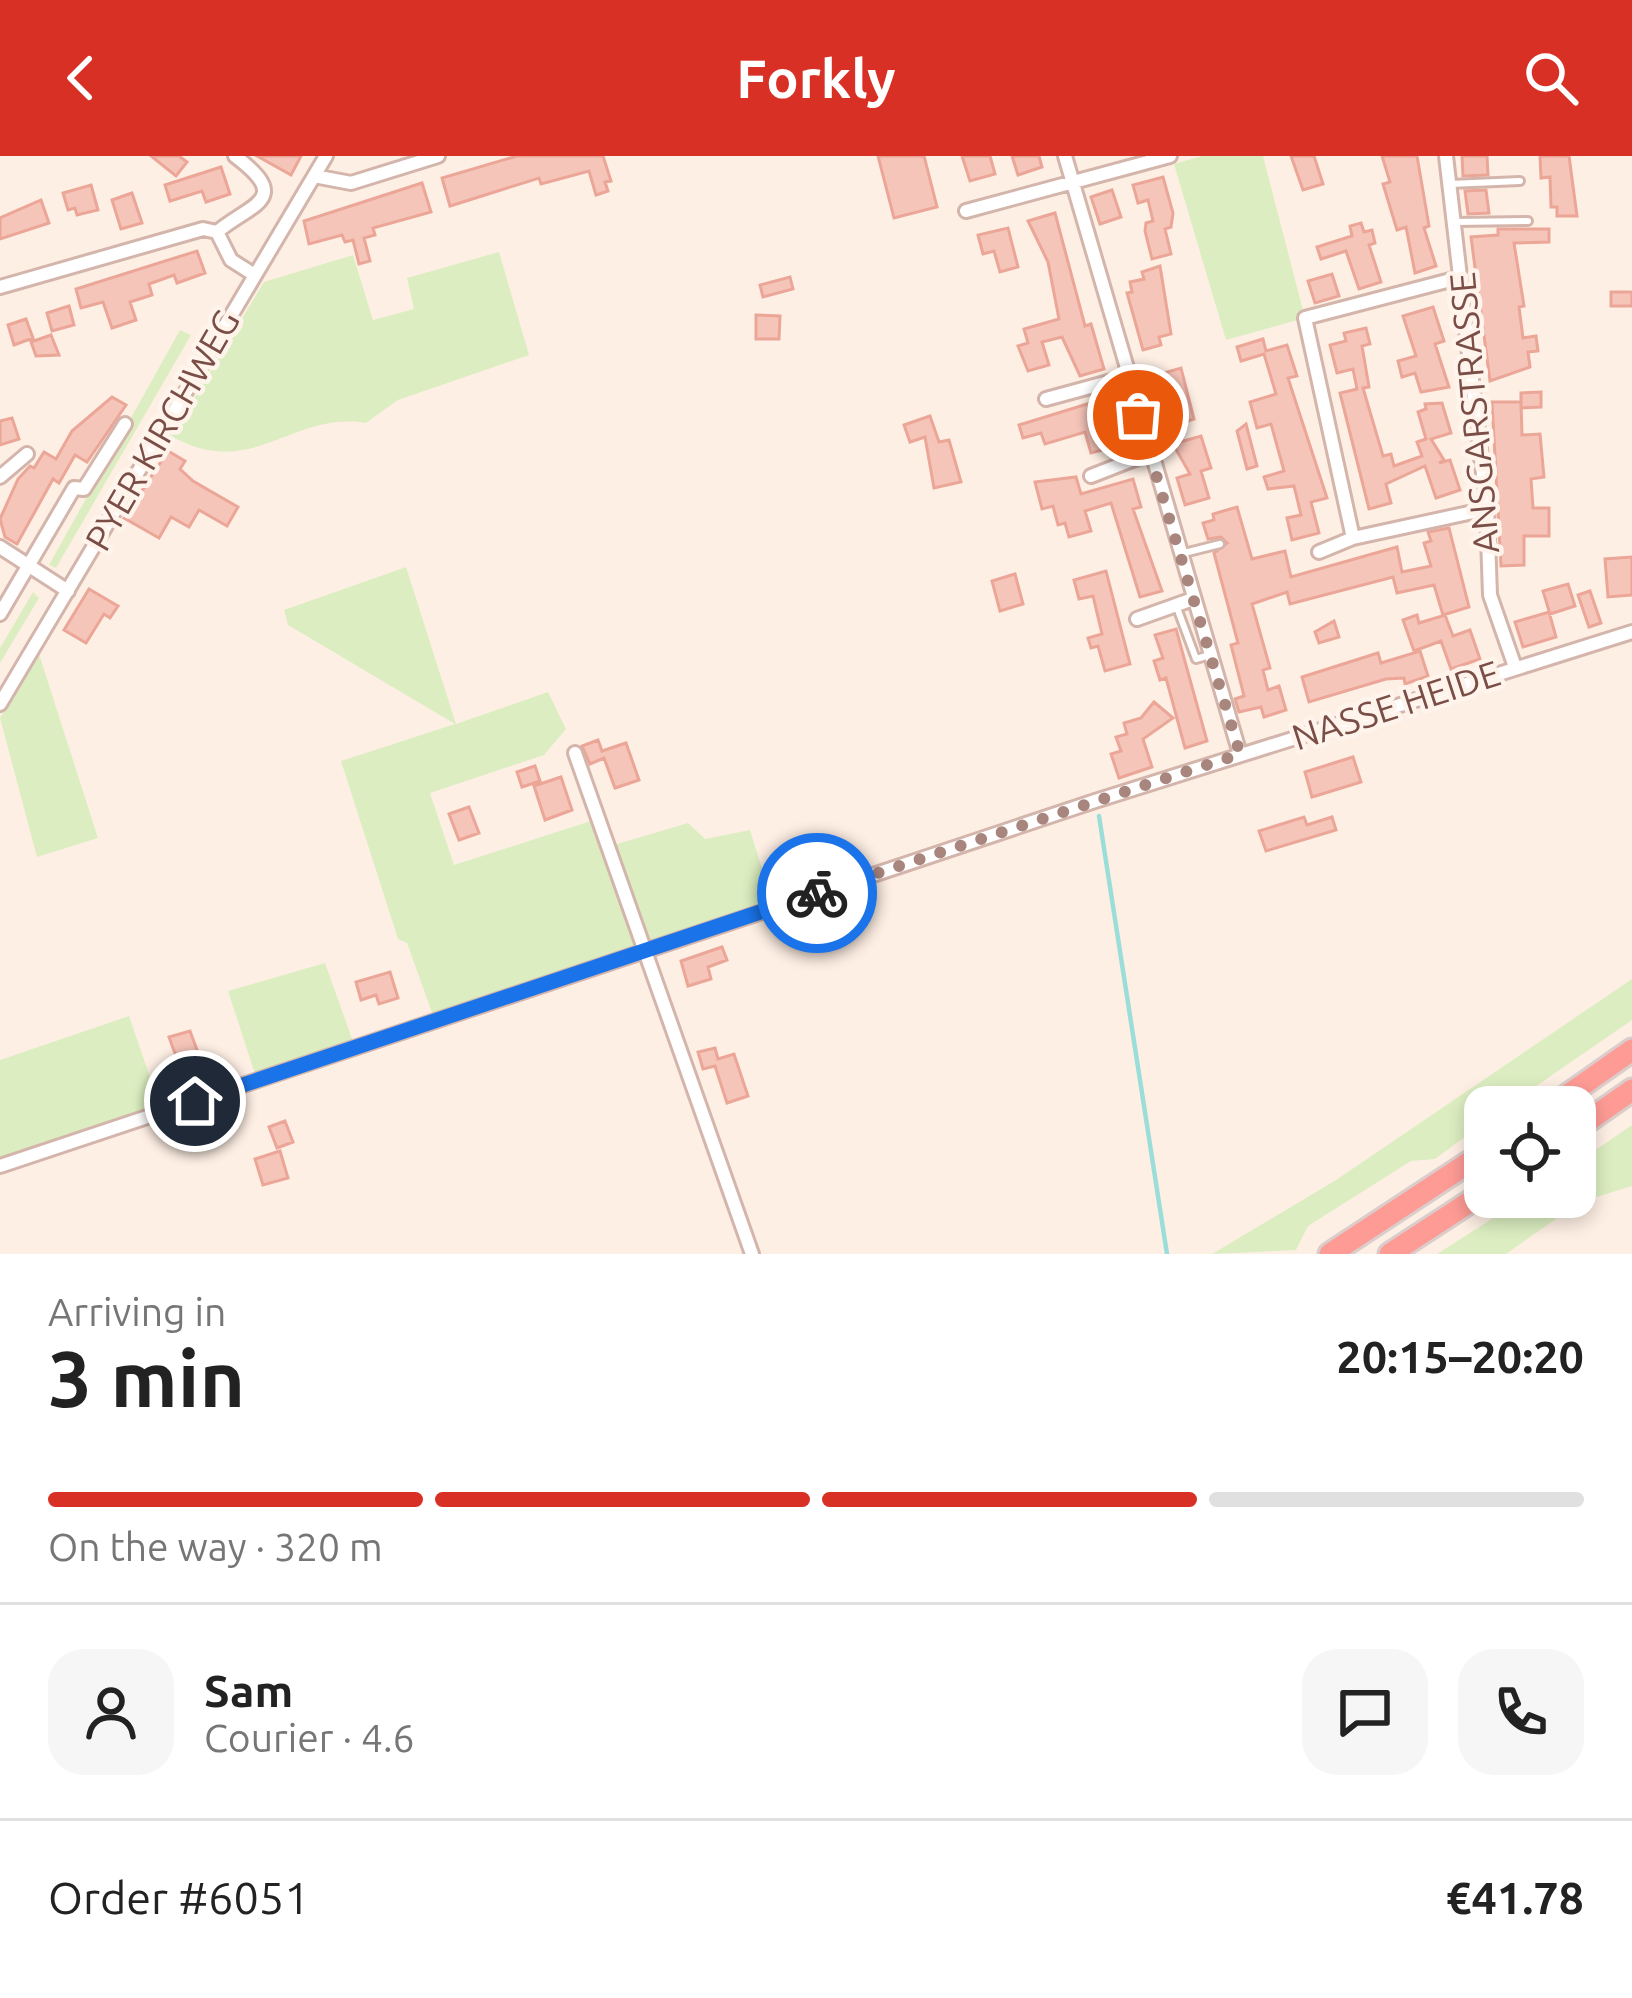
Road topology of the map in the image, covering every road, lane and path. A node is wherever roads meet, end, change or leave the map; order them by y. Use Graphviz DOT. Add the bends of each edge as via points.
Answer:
graph roads {
  1 [pos="235,156"];
  2 [pos="326,156"];
  3 [pos="438,156"];
  4 [pos="1064,156"];
  5 [pos="1170,156"];
  6 [pos="1446,156"];
  7 [pos="314,176"];
  8 [pos="1520,181"];
  9 [pos="1072,182"];
  10 [pos="1450,184"];
  11 [pos="966,211"];
  12 [pos="1528,221"];
  13 [pos="1454,222"];
  14 [pos="217,232"];
  15 [pos="253,274"];
  16 [pos="1462,277"];
  17 [pos="0,287"];
  18 [pos="1126,377"];
  19 [pos="1046,399"];
  20 [pos="125,424"];
  21 [pos="1150,453"];
  22 [pos="28,454"];
  23 [pos="1091,476"];
  24 [pos="0,477"];
  25 [pos="1486,508"];
  26 [pos="1353,538"];
  27 [pos="1220,544"];
  28 [pos="0,547"];
  29 [pos="1318,552"];
  30 [pos="1180,554"];
  31 [pos="29,565"];
  32 [pos="68,591"];
  33 [pos="1193,599"];
  34 [pos="1176,605"];
  35 [pos="0,614"];
  36 [pos="1137,619"];
  37 [pos="1632,632"];
  38 [pos="1210,655"];
  39 [pos="1515,667"];
  40 [pos="0,704"];
  41 [pos="574,753"];
  42 [pos="1240,754"];
  43 [pos="642,951"];
  44 [pos="1632,1050"];
  45 [pos="1581,1086"];
  46 [pos="1632,1090"];
  47 [pos="1596,1115"];
  48 [pos="0,1166"];
  49 [pos="1464,1166"];
  50 [pos="1464,1206"];
  51 [pos="752,1254"];
  52 [pos="1330,1254"];
  53 [pos="1390,1254"];
  1 -- 14 [label="street" via="265,193 253,212"];
  2 -- 7 [label="street, PYER KIRCHWEG"];
  3 -- 7 [label="street" via="351,183"];
  4 -- 9 [label="street"];
  5 -- 9 [label="street"];
  6 -- 10 [label="street, ANSGARSTRASSE"];
  7 -- 15 [label="street, PYER KIRCHWEG"];
  8 -- 10 [label="lane"];
  9 -- 11 [label="street"];
  9 -- 18 [label="street"];
  10 -- 13 [label="street, ANSGARSTRASSE"];
  12 -- 13 [label="lane"];
  13 -- 16 [label="street, ANSGARSTRASSE"];
  14 -- 15 [label="street" via="231,260"];
  14 -- 17 [label="street" via="184,232"];
  15 -- 32 [label="street, PYER KIRCHWEG"];
  16 -- 25 [label="street, ANSGARSTRASSE"];
  16 -- 26 [label="street" via="1305,318"];
  18 -- 19 [label="street"];
  18 -- 21 [label="street"];
  20 -- 31 [label="street" via="84,490 74,488"];
  21 -- 23 [label="street"];
  21 -- 30 [label="street"];
  22 -- 24 [label="street"];
  25 -- 26 [label="street"];
  25 -- 39 [label="street, ANSGARSTRASSE" via="1490,595"];
  26 -- 29 [label="street"];
  27 -- 30 [label="lane"];
  28 -- 31 [label="street"];
  30 -- 33 [label="street"];
  31 -- 32 [label="street"];
  31 -- 35 [label="street"];
  32 -- 40 [label="street, PYER KIRCHWEG"];
  33 -- 34 [label="street"];
  33 -- 38 [label="street"];
  34 -- 36 [label="street"];
  34 -- 38 [label="lane" via="1196,659"];
  37 -- 39 [label="street, NASSE HEIDE"];
  38 -- 42 [label="street"];
  39 -- 42 [label="street, NASSE HEIDE"];
  41 -- 43 [label="street"];
  42 -- 43 [label="street, NASSE HEIDE"];
  43 -- 48 [label="street, NASSE HEIDE"];
  43 -- 51 [label="street"];
  44 -- 45 [label="highway"];
  46 -- 47 [label="highway"];
  49 -- 52 [label="highway"];
  50 -- 53 [label="highway"];
}
